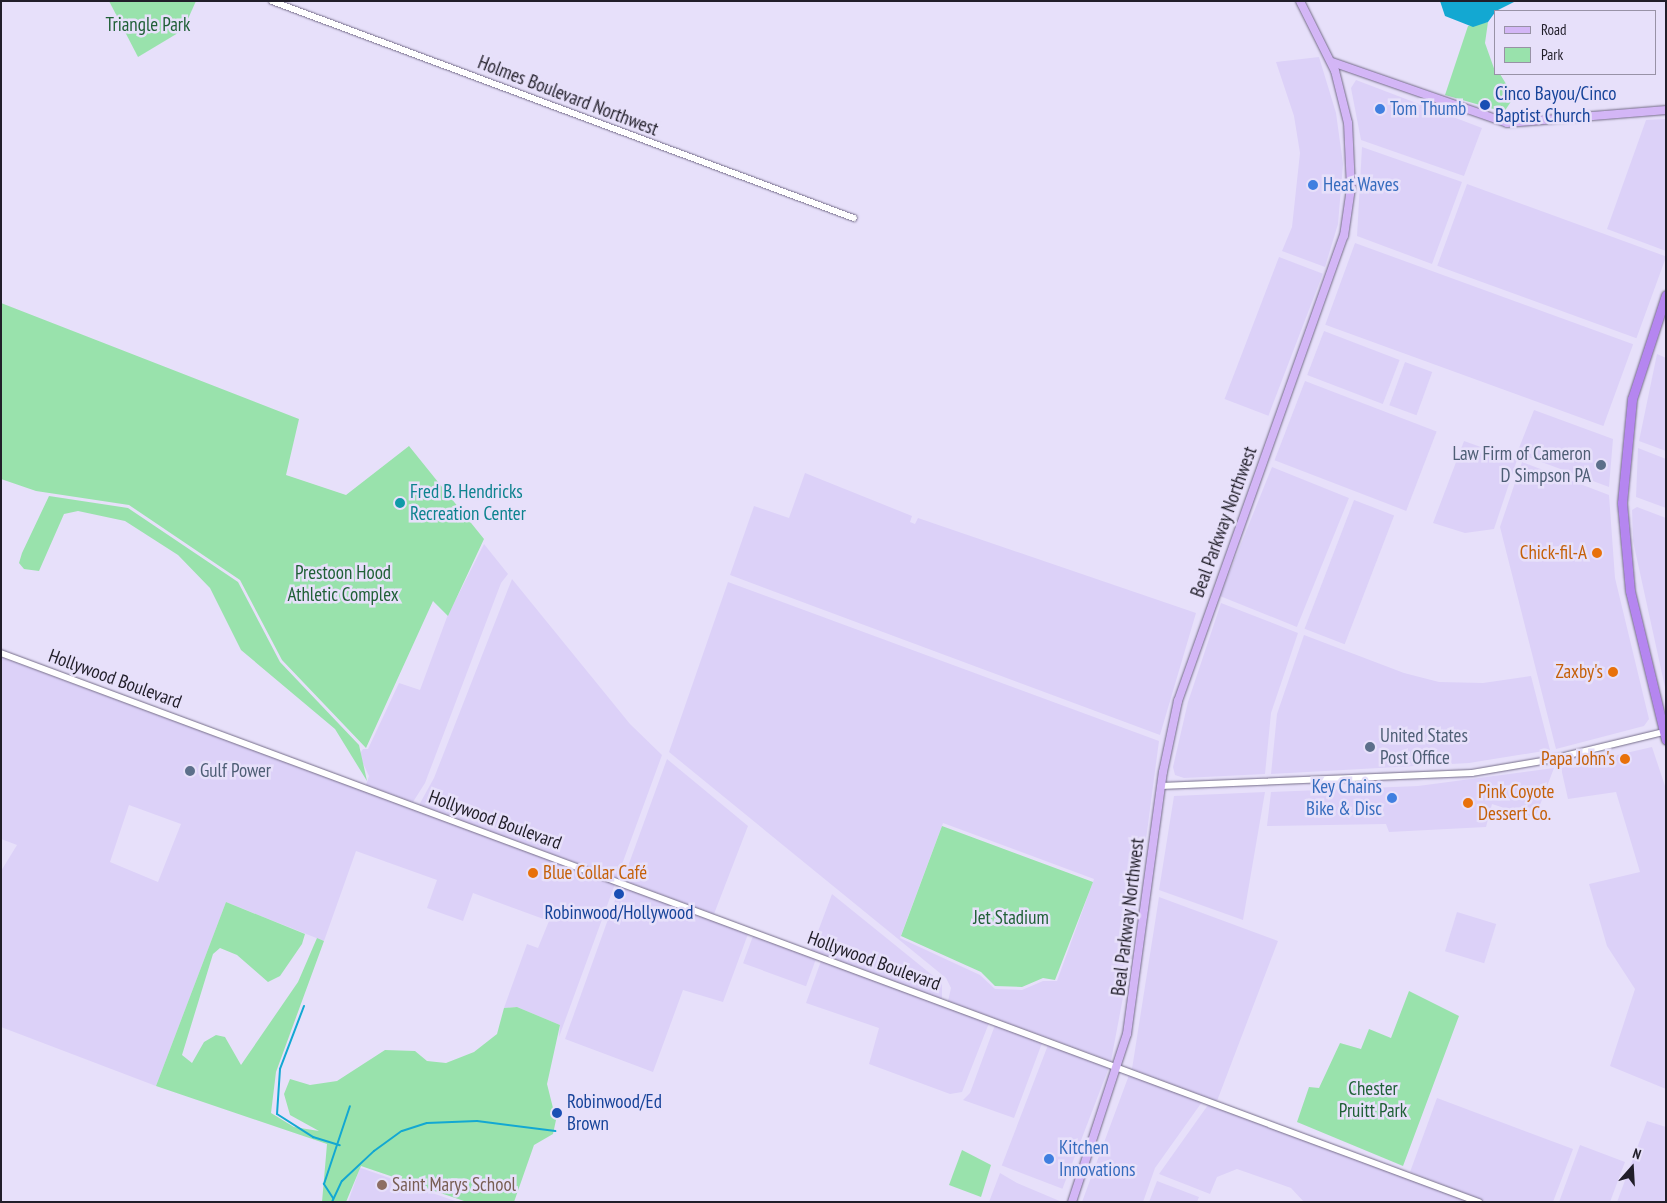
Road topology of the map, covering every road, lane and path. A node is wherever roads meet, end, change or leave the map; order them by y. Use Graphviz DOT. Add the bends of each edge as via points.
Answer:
graph roads {
  1 [pos="272,1"];
  2 [pos="1300,1"];
  3 [pos="1332,62"];
  4 [pos="1666,110"];
  5 [pos="854,218"];
  6 [pos="1666,295"];
  7 [pos="1,653"];
  8 [pos="1665,736"];
  9 [pos="1161,786"];
  10 [pos="1118,1067"];
  11 [pos="1072,1202"];
  12 [pos="1479,1202"];
  1 -- 5 [label="street, Holmes Boulevard Northwest"];
  2 -- 3 [label="main road, Beal Parkway Northwest"];
  3 -- 4 [label="main road" via="1507,123"];
  3 -- 9 [label="main road, Beal Parkway Northwest" via="1351,155 1344,236 1189,665"];
  6 -- 8 [label="highway" via="1632,399 1622,496 1630,591"];
  7 -- 10 [label="street, Hollywood Boulevard"];
  8 -- 9 [label="street" via="1465,774"];
  9 -- 10 [label="main road, Beal Parkway Northwest" via="1137,979"];
  10 -- 11 [label="main road, Beal Parkway Northwest"];
  10 -- 12 [label="street, Hollywood Boulevard"];
}
